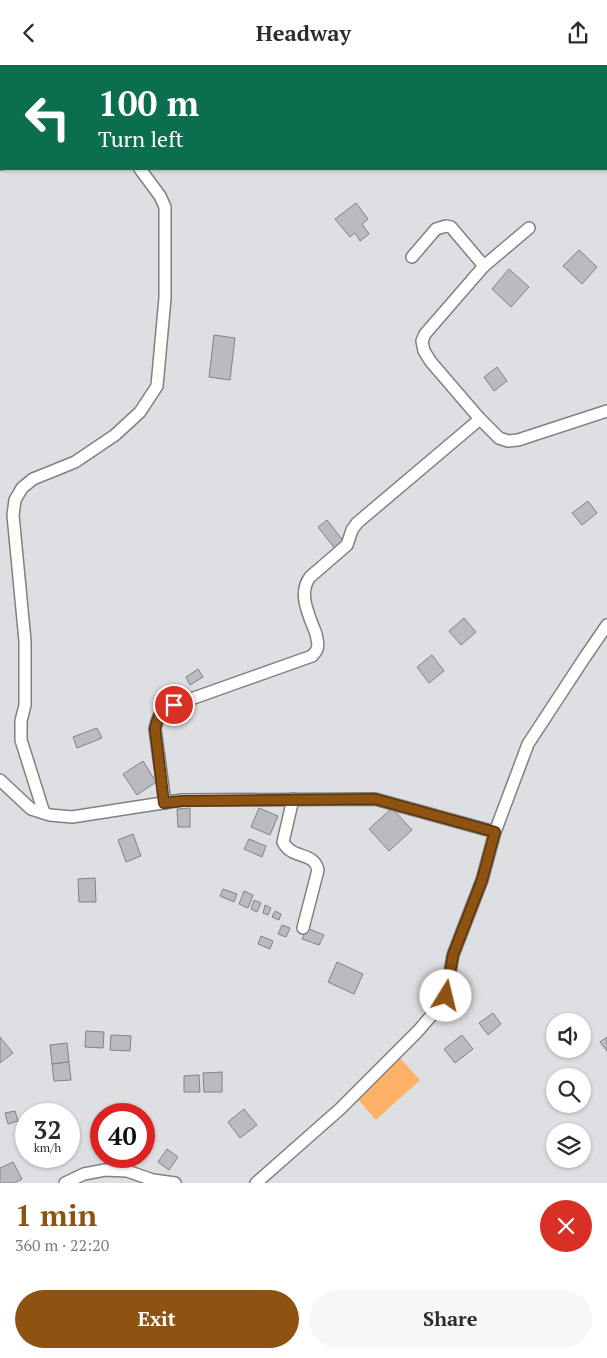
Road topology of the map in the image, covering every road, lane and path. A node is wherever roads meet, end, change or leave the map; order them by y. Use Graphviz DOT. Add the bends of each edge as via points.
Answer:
graph roads {
  1 [pos="141,170"];
  2 [pos="528,228"];
  3 [pos="412,257"];
  4 [pos="484,266"];
  5 [pos="607,411"];
  6 [pos="480,419"];
  7 [pos="607,625"];
  8 [pos="0,780"];
  9 [pos="293,799"];
  10 [pos="164,803"];
  11 [pos="44,813"];
  12 [pos="495,832"];
  13 [pos="303,928"];
  14 [pos="65,1183"];
  15 [pos="175,1183"];
  16 [pos="256,1183"];
  1 -- 11 [label="street" via="164,207 165,298 158,386 140,412 115,435 75,462 33,479 15,500 13,515 25,641 25,705 21,740"];
  2 -- 4 [label="street"];
  3 -- 4 [label="street" via="436,229 446,226 451,227"];
  4 -- 6 [label="street" via="422,341 431,362"];
  5 -- 6 [label="street" via="508,441 499,438"];
  6 -- 10 [label="street" via="358,523 346,545 305,583 304,598 318,641 312,655 174,705 157,717 155,729"];
  7 -- 12 [label="street" via="528,744"];
  8 -- 11 [label="street" via="31,809"];
  9 -- 10 [label="street"];
  9 -- 12 [label="street" via="375,799"];
  9 -- 13 [label="street" via="283,842 290,851 315,861 318,870"];
  10 -- 11 [label="street" via="72,817"];
  12 -- 16 [label="street" via="482,880 453,955 442,1003 340,1109"];
  14 -- 15 [label="street" via="84,1174 105,1170 127,1171"];
}
